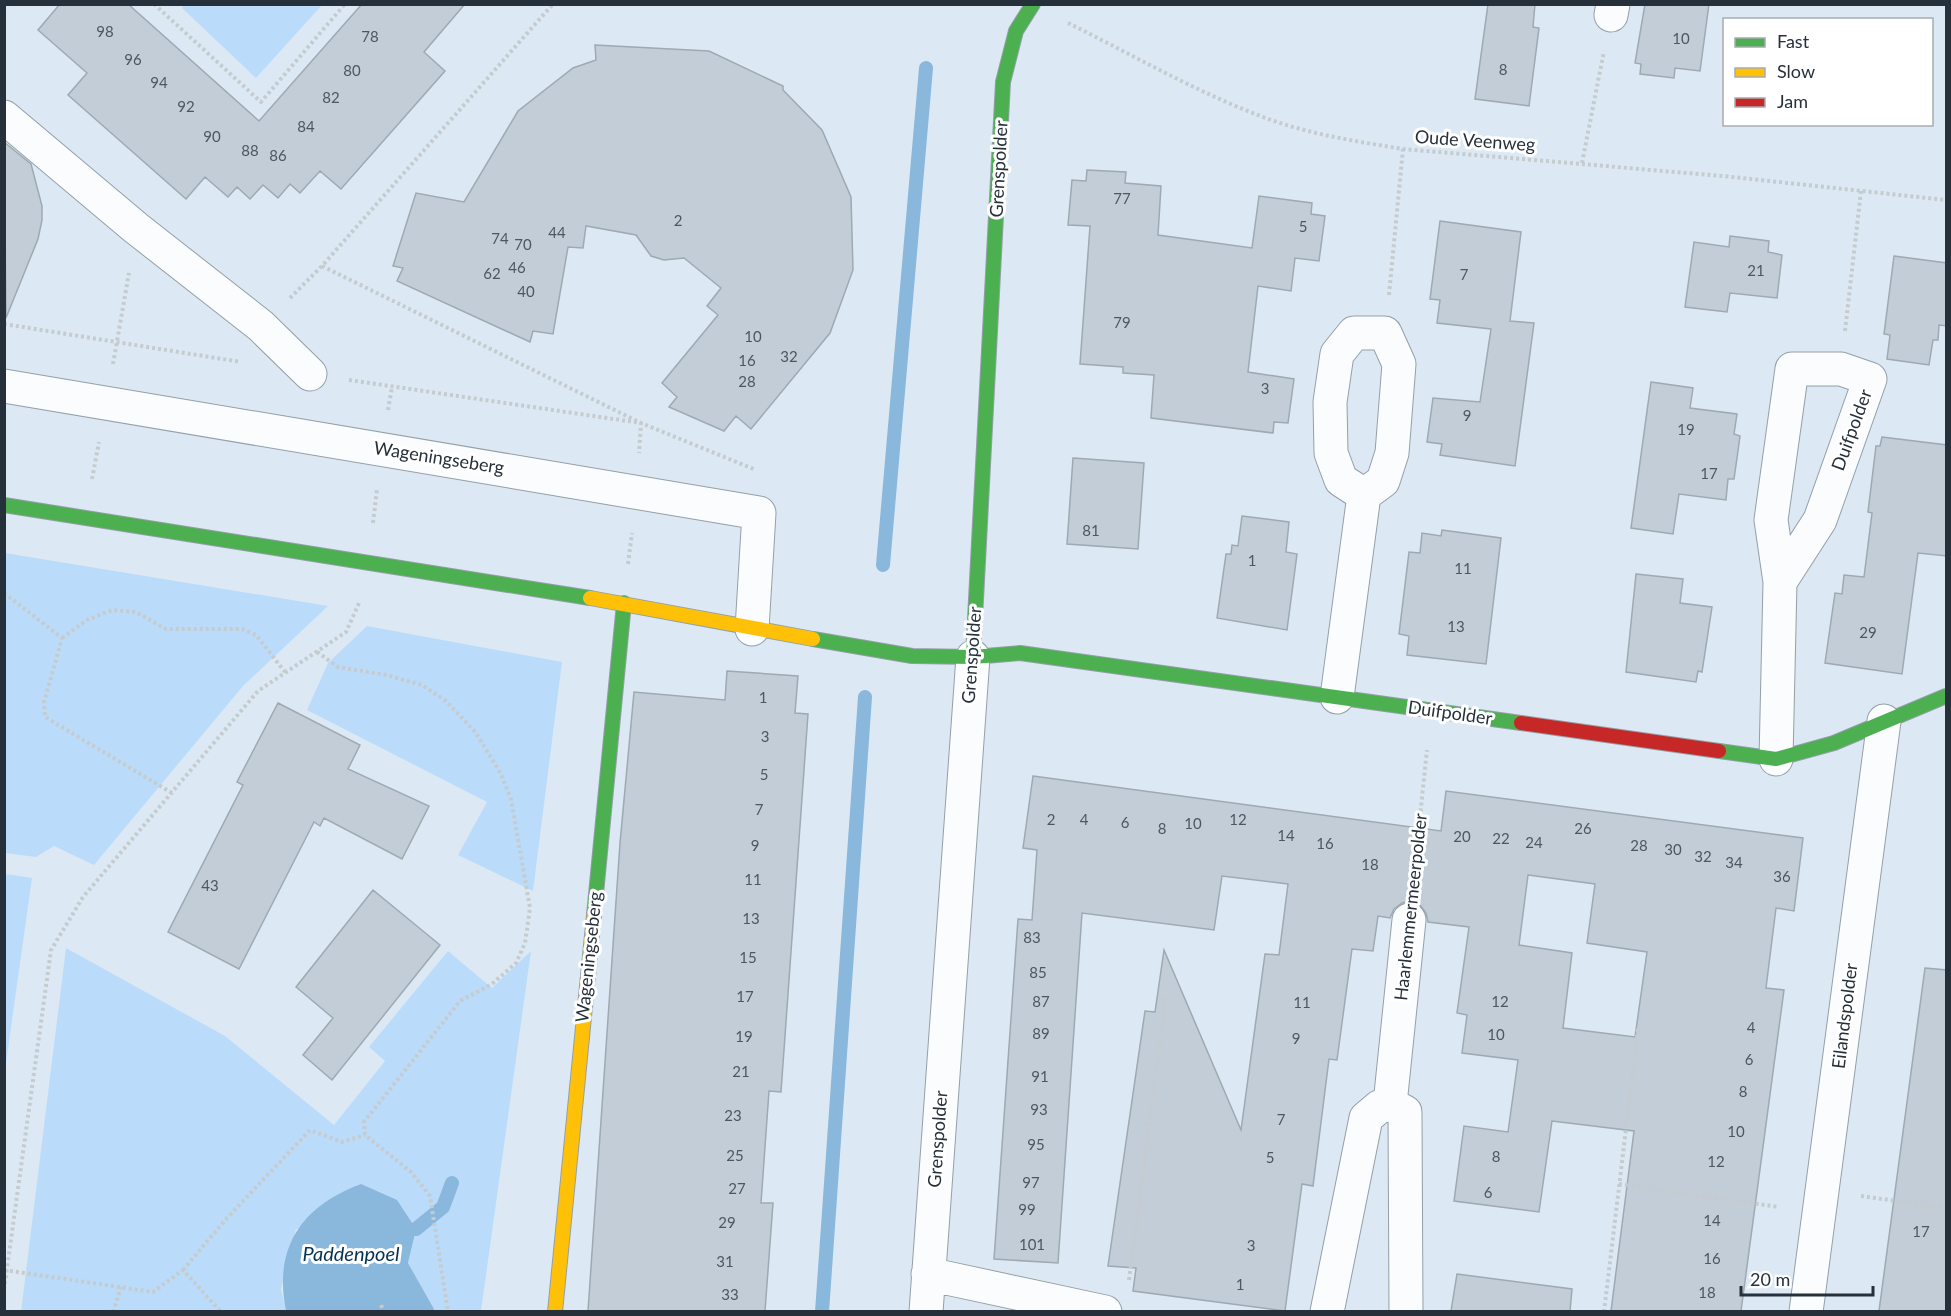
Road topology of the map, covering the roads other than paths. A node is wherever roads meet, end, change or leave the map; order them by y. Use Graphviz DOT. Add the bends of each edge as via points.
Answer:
graph roads {
  1 [pos="1033,5"];
  2 [pos="4,117"];
  3 [pos="310,374"];
  4 [pos="4,386"];
  5 [pos="1364,495"];
  6 [pos="4,505"];
  7 [pos="1780,582"];
  8 [pos="624,603"];
  9 [pos="752,629"];
  10 [pos="973,657"];
  11 [pos="1947,696"];
  12 [pos="1337,697"];
  13 [pos="1884,721"];
  14 [pos="1776,759"];
  15 [pos="1409,920"];
  16 [pos="1390,1104"];
  17 [pos="928,1274"];
  18 [pos="555,1311"];
  19 [pos="926,1311"];
  20 [pos="1105,1311"];
  21 [pos="1327,1311"];
  22 [pos="1406,1311"];
  23 [pos="1806,1311"];
  1 -- 10 [label="street, Grenspolder" via="1018,24 1003,82"];
  2 -- 3 [label="street" via="261,326"];
  4 -- 9 [label="street, Wageningseberg" via="759,513"];
  5 -- 5 [label="street" via="1383,481 1392,453 1399,364 1385,333 1354,333 1337,354 1330,402 1334,462 1341,480"];
  5 -- 12 [label="street"];
  6 -- 8 [label="street"];
  7 -- 7 [label="street, Duifpolder" via="1771,520 1792,369 1841,369 1870,379 1820,520"];
  7 -- 14 [label="street, Duifpolder"];
  8 -- 9 [label="street"];
  8 -- 18 [label="street, Wageningseberg"];
  9 -- 10 [label="street" via="912,656"];
  10 -- 12 [label="street, Duifpolder" via="1020,653"];
  10 -- 17 [label="street, Grenspolder"];
  11 -- 13 [label="street, Duifpolder"];
  12 -- 14 [label="street, Duifpolder"];
  13 -- 14 [label="street, Duifpolder" via="1834,743"];
  13 -- 23 [label="street, Eilandspolder"];
  15 -- 16 [label="street, Haarlemmermeerpolder"];
  16 -- 21 [label="street" via="1366,1118"];
  16 -- 22 [label="street" via="1405,1112"];
  17 -- 19 [label="street, Grenspolder"];
  17 -- 20 [label="street"];
}
